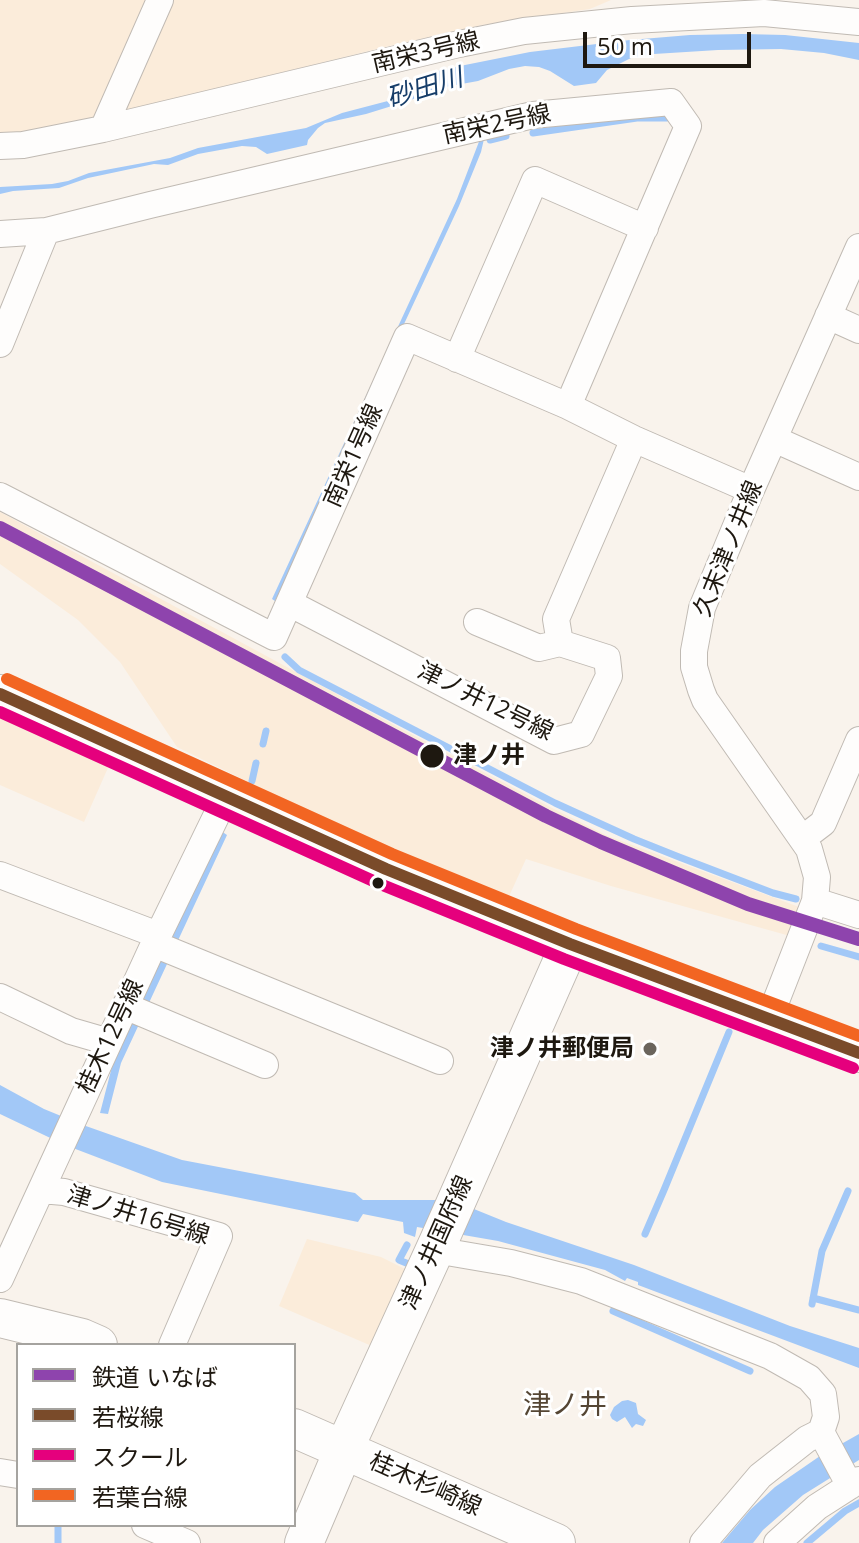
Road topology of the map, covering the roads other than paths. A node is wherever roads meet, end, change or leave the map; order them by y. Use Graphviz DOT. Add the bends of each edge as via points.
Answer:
graph roads {
  1 [pos="160,0"];
  2 [pos="604,0"];
  3 [pos="859,22"];
  4 [pos="593,24"];
  5 [pos="103,129"];
  6 [pos="0,146"];
  7 [pos="645,228"];
  8 [pos="46,231"];
  9 [pos="0,234"];
  10 [pos="859,247"];
  11 [pos="828,316"];
  12 [pos="859,330"];
  13 [pos="0,344"];
  14 [pos="457,359"];
  15 [pos="568,406"];
  16 [pos="634,439"];
  17 [pos="774,439"];
  18 [pos="859,477"];
  19 [pos="751,490"];
  20 [pos="0,496"];
  21 [pos="289,603"];
  22 [pos="477,622"];
  23 [pos="560,643"];
  24 [pos="0,694"];
  25 [pos="856,755"];
  26 [pos="226,796"];
  27 [pos="802,839"];
  28 [pos="0,875"];
  29 [pos="815,901"];
  30 [pos="859,915"];
  31 [pos="156,940"];
  32 [pos="570,944"];
  33 [pos="0,997"];
  34 [pos="125,1006"];
  35 [pos="769,1019"];
  36 [pos="109,1042"];
  37 [pos="859,1053"];
  38 [pos="440,1061"];
  39 [pos="265,1065"];
  40 [pos="41,1190"];
  41 [pos="436,1247"];
  42 [pos="0,1279"];
  43 [pos="0,1318"];
  44 [pos="93,1343"];
  45 [pos="173,1343"];
  46 [pos="296,1429"];
  47 [pos="821,1432"];
  48 [pos="344,1449"];
  49 [pos="855,1483"];
  50 [pos="150,1527"];
  51 [pos="532,1538"];
  52 [pos="187,1543"];
  53 [pos="304,1543"];
  54 [pos="703,1543"];
  55 [pos="777,1543"];
  1 -- 5 [label="street"];
  2 -- 4 [label="street"];
  3 -- 4 [label="street, 南栄3号線" via="764,13"];
  4 -- 5 [label="street, 南栄3号線" via="459,44"];
  5 -- 6 [label="street, 南栄3号線"];
  7 -- 8 [label="street, 南栄2号線" via="688,126 671,102 533,115"];
  7 -- 14 [label="street" via="535,180"];
  7 -- 15 [label="street, 南栄2号線"];
  8 -- 9 [label="street, 南栄2号線"];
  8 -- 13 [label="street"];
  10 -- 11 [label="street, 久末津ノ井線"];
  11 -- 12 [label="street"];
  11 -- 17 [label="street, 久末津ノ井線"];
  14 -- 15 [label="street, 南栄1号線"];
  14 -- 21 [label="street, 南栄1号線" via="407,337"];
  15 -- 16 [label="street, 南栄1号線"];
  16 -- 19 [label="street, 南栄1号線"];
  16 -- 23 [label="street" via="556,619"];
  17 -- 18 [label="street"];
  17 -- 19 [label="street, 久末津ノ井線"];
  19 -- 27 [label="street, 久末津ノ井線" via="702,608 694,667 705,700"];
  20 -- 21 [label="street, 南栄1号線" via="274,637"];
  21 -- 23 [label="street, 津ノ井12号線" via="554,741 581,734 609,676 607,658"];
  22 -- 23 [label="street" via="539,648"];
  24 -- 26 [label="main road"];
  25 -- 27 [label="street" via="823,823"];
  26 -- 31 [label="street, 桂木12号線"];
  26 -- 32 [label="main road"];
  27 -- 29 [label="street, 久末津ノ井線" via="817,877"];
  28 -- 31 [label="street"];
  29 -- 30 [label="street"];
  29 -- 35 [label="street, 久末津ノ井線"];
  31 -- 34 [label="street, 桂木12号線"];
  31 -- 38 [label="street"];
  32 -- 35 [label="main road"];
  32 -- 41 [label="main road, 津ノ井国府線"];
  33 -- 36 [label="street" via="71,1031"];
  34 -- 36 [label="street, 桂木12号線"];
  34 -- 39 [label="street"];
  35 -- 37 [label="main road"];
  36 -- 40 [label="street, 桂木12号線"];
  40 -- 42 [label="street, 桂木12号線"];
  40 -- 45 [label="street, 津ノ井16号線" via="219,1236"];
  41 -- 47 [label="street" via="581,1281 770,1356 809,1378 823,1394 826,1417"];
  41 -- 48 [label="main road, 津ノ井国府線"];
  43 -- 44 [label="main road"];
  46 -- 48 [label="main road, 桂木杉崎線"];
  47 -- 49 [label="street"];
  47 -- 54 [label="street" via="760,1476"];
  48 -- 51 [label="main road, 桂木杉崎線"];
  48 -- 53 [label="main road, 津ノ井国府線"];
  49 -- 55 [label="street" via="817,1507"];
  50 -- 52 [label="street"];
}
